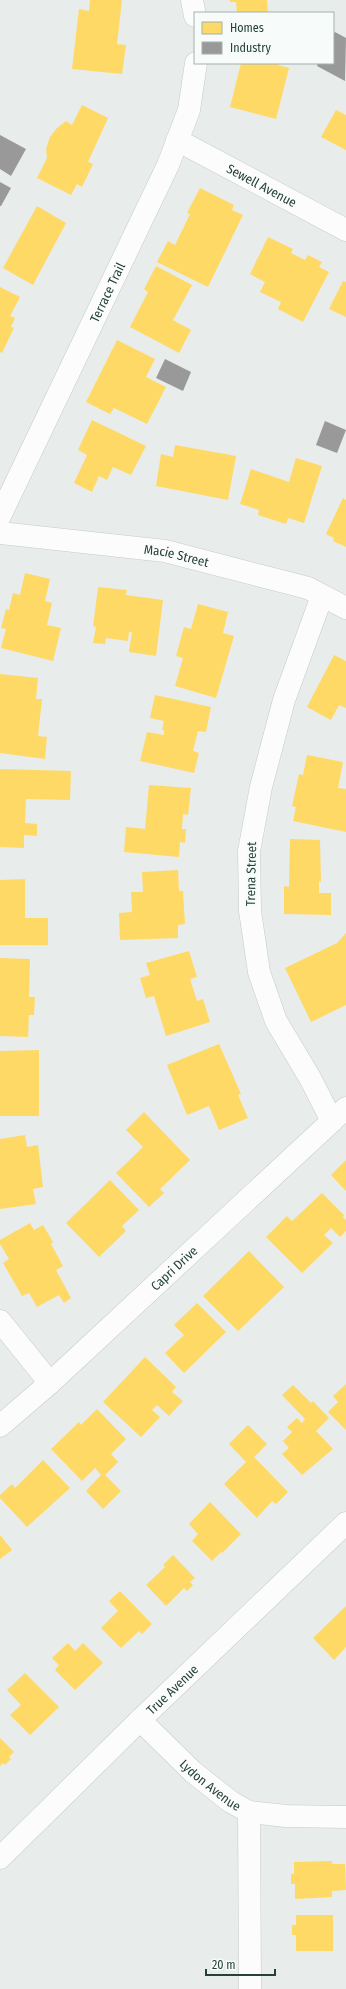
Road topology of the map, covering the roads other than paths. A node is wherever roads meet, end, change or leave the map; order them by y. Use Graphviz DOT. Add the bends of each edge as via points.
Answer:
graph roads {
  1 [pos="192,0"];
  2 [pos="194,12"];
  3 [pos="196,64"];
  4 [pos="177,140"];
  5 [pos="346,230"];
  6 [pos="0,516"];
  7 [pos="0,533"];
  8 [pos="322,596"];
  9 [pos="346,608"];
  10 [pos="339,1114"];
  11 [pos="0,1321"];
  12 [pos="50,1383"];
  13 [pos="0,1426"];
  14 [pos="346,1523"];
  15 [pos="140,1720"];
  16 [pos="249,1812"];
  17 [pos="346,1817"];
  18 [pos="0,1858"];
  19 [pos="250,1989"];
  1 -- 2 [label="street"];
  3 -- 4 [label="street, Terrace Trail" via="189,110"];
  4 -- 5 [label="street, Sewell Avenue"];
  4 -- 6 [label="street, Terrace Trail" via="168,164"];
  7 -- 8 [label="street, Macie Street" via="165,551 308,588"];
  8 -- 9 [label="street, Macie Street"];
  8 -- 10 [label="street, Trena Street" via="284,700 261,787 249,851 250,911 258,972 276,1021 310,1078"];
  10 -- 12 [label="street, Capri Drive"];
  11 -- 12 [label="street"];
  12 -- 13 [label="street, Capri Drive"];
  14 -- 15 [label="street, True Avenue"];
  15 -- 16 [label="street, Lydon Avenue" via="193,1772 231,1802"];
  15 -- 18 [label="street, True Avenue"];
  16 -- 17 [label="street, Lydon Avenue" via="286,1816"];
  16 -- 19 [label="street"];
}
